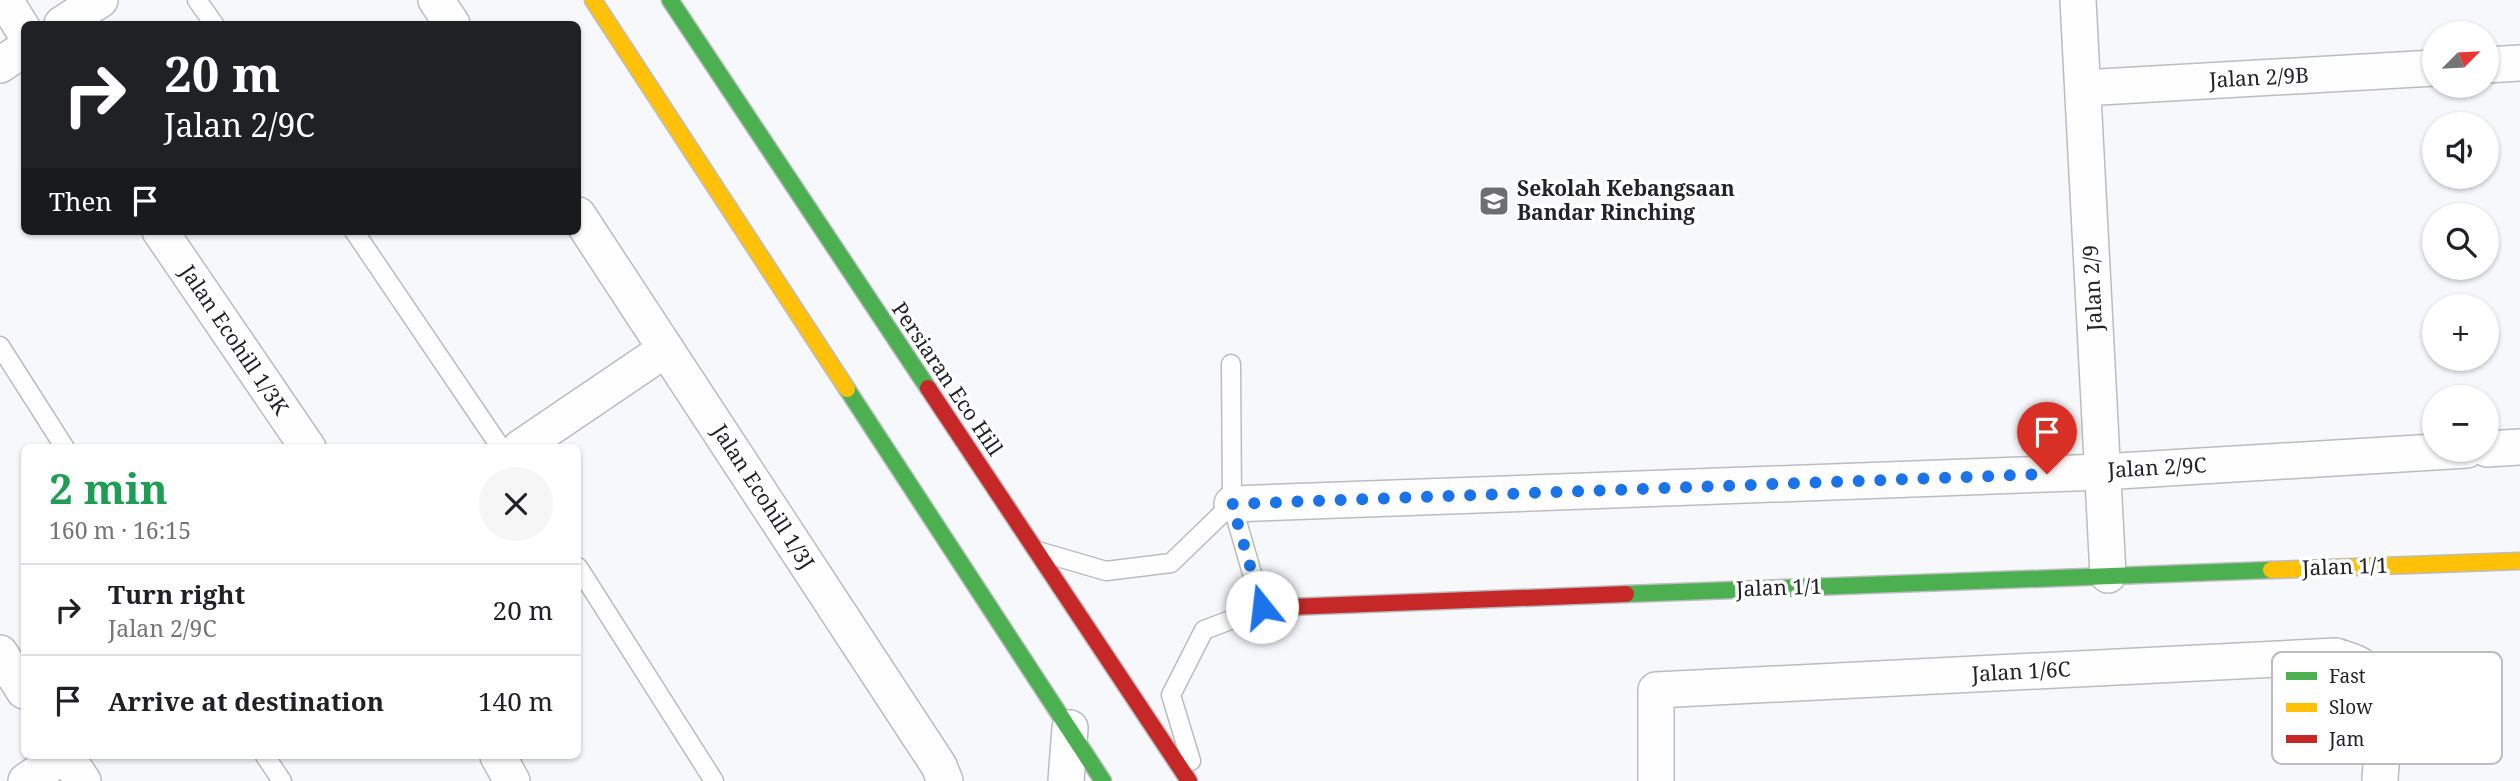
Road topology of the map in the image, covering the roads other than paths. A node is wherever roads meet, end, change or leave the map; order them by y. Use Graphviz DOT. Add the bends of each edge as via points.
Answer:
graph roads {
  1 [pos="5,0"];
  2 [pos="100,0"];
  3 [pos="197,0"];
  4 [pos="436,0"];
  5 [pos="593,0"];
  6 [pos="670,0"];
  7 [pos="2078,0"];
  8 [pos="67,21"];
  9 [pos="212,21"];
  10 [pos="450,21"];
  11 [pos="21,26"];
  12 [pos="21,51"];
  13 [pos="2520,63"];
  14 [pos="2499,64"];
  15 [pos="0,65"];
  16 [pos="2422,69"];
  17 [pos="2083,88"];
  18 [pos="581,220"];
  19 [pos="163,235"];
  20 [pos="357,235"];
  21 [pos="0,346"];
  22 [pos="666,349"];
  23 [pos="1231,364"];
  24 [pos="62,444"];
  25 [pos="305,444"];
  26 [pos="498,444"];
  27 [pos="526,444"];
  28 [pos="2520,447"];
  29 [pos="2499,448"];
  30 [pos="2422,453"];
  31 [pos="2102,472"];
  32 [pos="1232,504"];
  33 [pos="1035,551"];
  34 [pos="2520,561"];
  35 [pos="581,572"];
  36 [pos="2108,575"];
  37 [pos="1262,607"];
  38 [pos="0,653"];
  39 [pos="2272,659"];
  40 [pos="21,686"];
  41 [pos="1070,728"];
  42 [pos="60,759"];
  43 [pos="67,759"];
  44 [pos="267,759"];
  45 [pos="500,759"];
  46 [pos="26,781"];
  47 [pos="83,781"];
  48 [pos="282,781"];
  49 [pos="512,781"];
  50 [pos="714,781"];
  51 [pos="945,781"];
  52 [pos="1066,781"];
  53 [pos="1103,781"];
  54 [pos="1189,781"];
  55 [pos="1197,781"];
  56 [pos="1656,781"];
  1 -- 11 [label="street"];
  2 -- 8 [label="street"];
  3 -- 9 [label="lane"];
  4 -- 10 [label="street"];
  5 -- 41 [label="street"];
  6 -- 33 [label="street, Persiaran Eco Hill"];
  7 -- 17 [label="street, Jalan 2/9"];
  12 -- 15 [label="street"];
  13 -- 14 [label="street"];
  16 -- 17 [label="street, Jalan 2/9B"];
  17 -- 31 [label="street, Jalan 2/9"];
  18 -- 22 [label="street, Jalan Ecohill 1/3J"];
  19 -- 25 [label="street, Jalan Ecohill 1/3K"];
  20 -- 26 [label="lane"];
  21 -- 24 [label="lane"];
  22 -- 27 [label="street"];
  22 -- 51 [label="street, Jalan Ecohill 1/3J"];
  23 -- 32 [label="lane"];
  28 -- 29 [label="street"];
  30 -- 31 [label="street, Jalan 2/9C"];
  31 -- 32 [label="street, Jalan 2/9C"];
  31 -- 36 [label="street, Jalan 2/9"];
  32 -- 33 [label="lane" via="1171,563 1107,571"];
  32 -- 37 [label="lane"];
  33 -- 54 [label="street, Persiaran Eco Hill"];
  34 -- 36 [label="street, Jalan 1/1"];
  35 -- 50 [label="lane"];
  36 -- 37 [label="street, Jalan 1/1"];
  37 -- 55 [label="lane, Jalan 1/1" via="1204,630 1171,695"];
  38 -- 40 [label="street"];
  39 -- 56 [label="street, Jalan 1/6C" via="1656,690"];
  41 -- 52 [label="street"];
  41 -- 53 [label="street"];
  42 -- 46 [label="street"];
  43 -- 47 [label="street"];
  44 -- 48 [label="lane"];
  45 -- 49 [label="street"];
}
